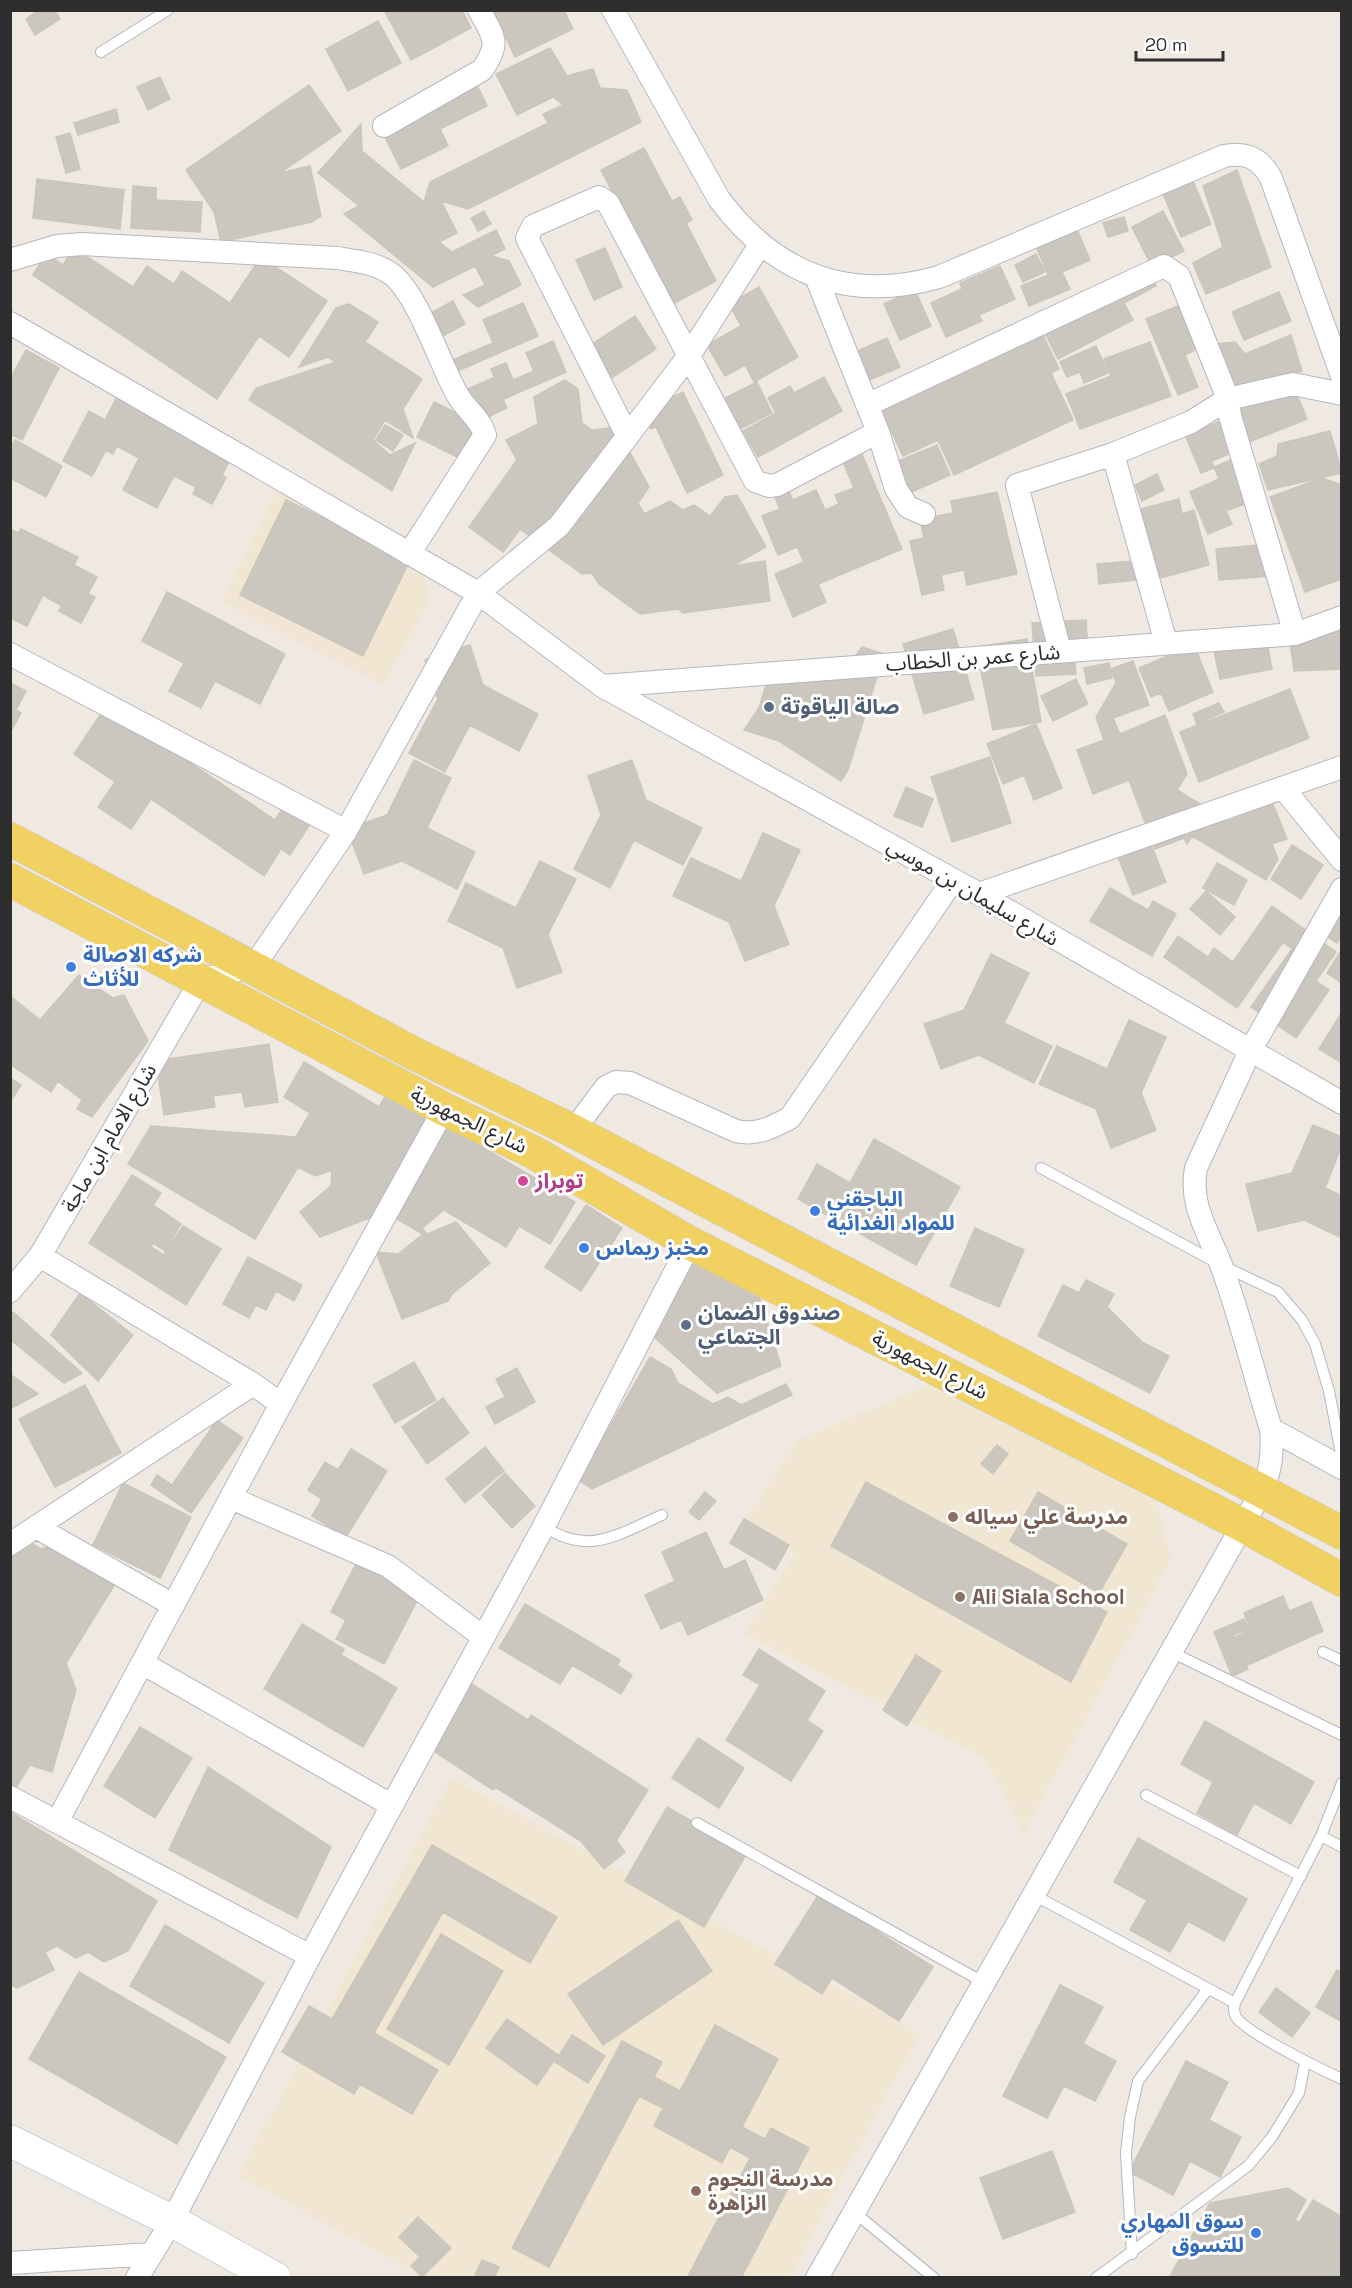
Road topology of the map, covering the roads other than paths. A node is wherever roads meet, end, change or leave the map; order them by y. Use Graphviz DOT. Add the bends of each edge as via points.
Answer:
graph roads {
  1 [pos="168,10"];
  2 [pos="479,10"];
  3 [pos="613,10"];
  4 [pos="101,52"];
  5 [pos="384,126"];
  6 [pos="759,245"];
  7 [pos="10,260"];
  8 [pos="816,277"];
  9 [pos="10,323"];
  10 [pos="688,357"];
  11 [pos="1341,376"];
  12 [pos="1341,393"];
  13 [pos="1228,399"];
  14 [pos="867,405"];
  15 [pos="878,432"];
  16 [pos="627,435"];
  17 [pos="1113,454"];
  18 [pos="924,514"];
  19 [pos="409,554"];
  20 [pos="478,593"];
  21 [pos="1341,617"];
  22 [pos="1296,634"];
  23 [pos="1166,643"];
  24 [pos="1060,651"];
  25 [pos="10,654"];
  26 [pos="602,686"];
  27 [pos="1341,767"];
  28 [pos="1283,788"];
  29 [pos="346,831"];
  30 [pos="10,839"];
  31 [pos="1337,848"];
  32 [pos="10,880"];
  33 [pos="953,880"];
  34 [pos="1341,889"];
  35 [pos="979,894"];
  36 [pos="254,966"];
  37 [pos="201,980"];
  38 [pos="1250,1051"];
  39 [pos="1341,1103"];
  40 [pos="444,1109"];
  41 [pos="573,1131"];
  42 [pos="1041,1168"];
  43 [pos="690,1243"];
  44 [pos="40,1256"];
  45 [pos="1221,1265"];
  46 [pos="10,1291"];
  47 [pos="253,1384"];
  48 [pos="281,1404"];
  49 [pos="1271,1429"];
  50 [pos="1341,1459"];
  51 [pos="1341,1468"];
  52 [pos="1262,1491"];
  53 [pos="231,1498"];
  54 [pos="662,1515"];
  55 [pos="1242,1525"];
  56 [pos="544,1526"];
  57 [pos="36,1527"];
  58 [pos="1341,1533"];
  59 [pos="10,1544"];
  60 [pos="1341,1580"];
  61 [pos="173,1605"];
  62 [pos="482,1636"];
  63 [pos="1171,1652"];
  64 [pos="1323,1652"];
  65 [pos="1341,1661"];
  66 [pos="142,1663"];
  67 [pos="1341,1735"];
  68 [pos="1341,1783"];
  69 [pos="1146,1795"];
  70 [pos="10,1797"];
  71 [pos="392,1805"];
  72 [pos="57,1822"];
  73 [pos="697,1823"];
  74 [pos="1321,1836"];
  75 [pos="1341,1847"];
  76 [pos="1301,1876"];
  77 [pos="1032,1894"];
  78 [pos="310,1956"];
  79 [pos="983,1982"];
  80 [pos="1208,1989"];
  81 [pos="1235,2003"];
  82 [pos="1305,2062"];
  83 [pos="1341,2079"];
  84 [pos="10,2141"];
  85 [pos="854,2212"];
  86 [pos="172,2221"];
  87 [pos="151,2254"];
  88 [pos="1132,2254"];
  89 [pos="10,2263"];
  90 [pos="137,2277"];
  91 [pos="275,2277"];
  92 [pos="817,2277"];
  93 [pos="934,2277"];
  94 [pos="1096,2277"];
  1 -- 4 [label="lane"];
  2 -- 5 [label="street" via="495,43 482,70"];
  3 -- 6 [label="street" via="719,199"];
  6 -- 8 [label="street"];
  6 -- 10 [label="street"];
  7 -- 19 [label="street" via="57,246 82,244 337,258 368,262 393,276 408,295 458,396 483,426 485,435"];
  8 -- 11 [label="street" via="866,287 915,284 939,277 1238,153 1258,161 1271,178"];
  8 -- 14 [label="street"];
  9 -- 19 [label="street, شارع سليمان بن موسي"];
  10 -- 15 [label="street" via="750,475 762,484 777,485"];
  10 -- 16 [label="street"];
  10 -- 16 [label="street" via="606,200 595,198 529,229 528,241"];
  12 -- 13 [label="street" via="1293,384"];
  13 -- 14 [label="street" via="1179,276 1164,266"];
  13 -- 17 [label="street" via="1191,422"];
  13 -- 22 [label="street" via="1230,417"];
  14 -- 15 [label="street"];
  15 -- 18 [label="street" via="898,494 908,507"];
  16 -- 20 [label="street" via="560,526"];
  17 -- 23 [label="street"];
  17 -- 24 [label="street" via="1017,485"];
  19 -- 20 [label="street, شارع سليمان بن موسي"];
  20 -- 26 [label="street, شارع سليمان بن موسي"];
  20 -- 29 [label="street"];
  21 -- 22 [label="street, شارع عمر بن الخطاب"];
  22 -- 23 [label="street, شارع عمر بن الخطاب"];
  23 -- 24 [label="street, شارع عمر بن الخطاب"];
  24 -- 26 [label="street, شارع عمر بن الخطاب"];
  25 -- 29 [label="street"];
  26 -- 33 [label="street, شارع سليمان بن موسي"];
  27 -- 28 [label="street"];
  28 -- 31 [label="street"];
  28 -- 35 [label="street"];
  29 -- 36 [label="street"];
  30 -- 36 [label="main road, شارع الجمهورية"];
  32 -- 37 [label="main road, شارع الجمهورية"];
  33 -- 35 [label="street, شارع سليمان بن موسي"];
  33 -- 41 [label="street" via="790,1118 768,1130 749,1134 630,1083 616,1082 606,1087"];
  34 -- 38 [label="street"];
  35 -- 38 [label="street, شارع سليمان بن موسي"];
  36 -- 37 [label="street"];
  36 -- 41 [label="main road, شارع الجمهورية" via="415,1054"];
  37 -- 40 [label="main road, شارع الجمهورية"];
  37 -- 44 [label="street, شارع الامام ابن ماجة"];
  38 -- 39 [label="street, شارع سليمان بن موسي"];
  38 -- 45 [label="street" via="1196,1168 1194,1181 1197,1209"];
  40 -- 43 [label="main road, شارع الجمهورية" via="533,1152"];
  40 -- 48 [label="street"];
  41 -- 52 [label="main road, شارع الجمهورية"];
  42 -- 45 [label="lane"];
  43 -- 55 [label="main road, شارع الجمهورية"];
  43 -- 56 [label="street"];
  44 -- 46 [label="street, شارع الامام ابن ماجة"];
  44 -- 47 [label="street"];
  45 -- 49 [label="street"];
  45 -- 50 [label="lane" via="1278,1292 1302,1320 1315,1344 1329,1391"];
  47 -- 48 [label="street"];
  47 -- 57 [label="street"];
  48 -- 53 [label="street"];
  49 -- 51 [label="street"];
  49 -- 52 [label="street" via="1271,1461"];
  52 -- 55 [label="street"];
  52 -- 58 [label="main road, شارع الجمهورية"];
  53 -- 61 [label="street"];
  53 -- 62 [label="street" via="388,1566"];
  54 -- 56 [label="lane" via="591,1542 557,1536"];
  55 -- 60 [label="main road, شارع الجمهورية"];
  55 -- 63 [label="street"];
  56 -- 62 [label="street"];
  57 -- 59 [label="street"];
  57 -- 61 [label="street"];
  61 -- 66 [label="street"];
  62 -- 71 [label="street"];
  63 -- 67 [label="lane"];
  63 -- 77 [label="street"];
  64 -- 65 [label="lane"];
  66 -- 71 [label="street"];
  66 -- 72 [label="street"];
  68 -- 74 [label="lane"];
  69 -- 76 [label="lane"];
  70 -- 72 [label="street"];
  71 -- 78 [label="street"];
  72 -- 78 [label="street"];
  73 -- 79 [label="lane"];
  74 -- 75 [label="lane"];
  74 -- 76 [label="lane"];
  76 -- 81 [label="lane"];
  77 -- 79 [label="street"];
  77 -- 80 [label="lane"];
  78 -- 86 [label="street"];
  79 -- 85 [label="street"];
  80 -- 81 [label="lane"];
  80 -- 88 [label="lane" via="1138,2081 1126,2153"];
  81 -- 82 [label="lane" via="1236,2019"];
  82 -- 83 [label="lane"];
  82 -- 88 [label="lane" via="1299,2093 1272,2137 1248,2166"];
  84 -- 86 [label="main road"];
  85 -- 92 [label="street"];
  85 -- 93 [label="lane"];
  86 -- 87 [label="street"];
  86 -- 91 [label="main road"];
  87 -- 89 [label="street"];
  87 -- 90 [label="street"];
  88 -- 94 [label="lane"];
}
